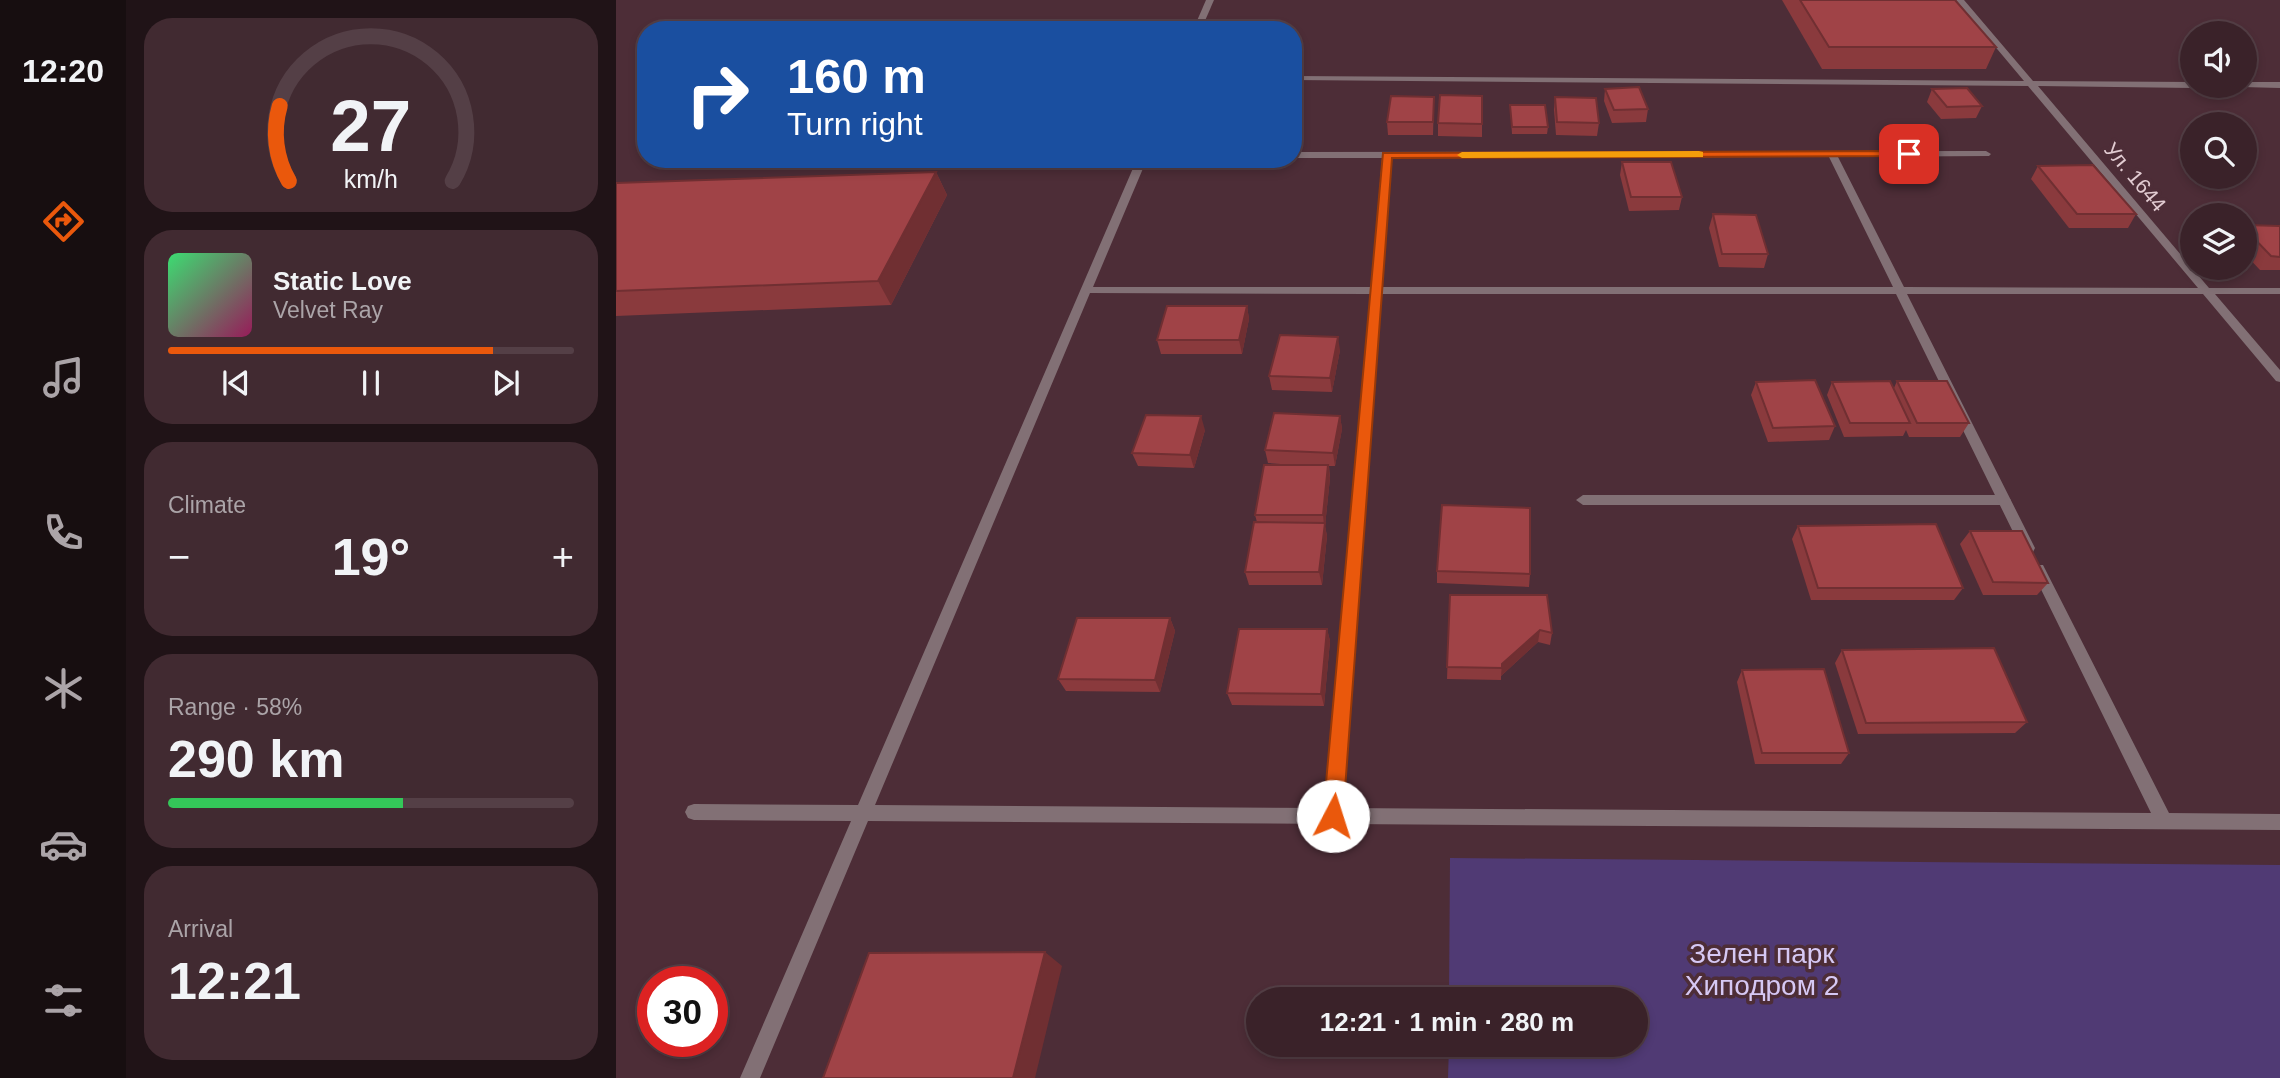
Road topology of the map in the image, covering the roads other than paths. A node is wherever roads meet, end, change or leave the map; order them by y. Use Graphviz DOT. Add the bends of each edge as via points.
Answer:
graph roads {
  1 [pos="1210,0"];
  2 [pos="1960,0"];
  3 [pos="1201,21"];
  4 [pos="1302,78"];
  5 [pos="2031,84"];
  6 [pos="2180,85"];
  7 [pos="2257,85"];
  8 [pos="2280,85"];
  9 [pos="1832,154"];
  10 [pos="1986,154"];
  11 [pos="1302,155"];
  12 [pos="1387,155"];
  13 [pos="1138,168"];
  14 [pos="1086,290"];
  15 [pos="1376,290"];
  16 [pos="1900,291"];
  17 [pos="2207,291"];
  18 [pos="2280,291"];
  19 [pos="2280,378"];
  20 [pos="1583,500"];
  21 [pos="2004,500"];
  22 [pos="694,812"];
  23 [pos="863,813"];
  24 [pos="1333,816"];
  25 [pos="2164,821"];
  26 [pos="2280,822"];
  27 [pos="750,1078"];
  1 -- 3 [label="street"];
  2 -- 5 [label="street, Ул. 1644"];
  4 -- 5 [label="street"];
  5 -- 6 [label="street"];
  5 -- 17 [label="street, Ул. 1644"];
  7 -- 8 [label="street"];
  9 -- 10 [label="street"];
  9 -- 12 [label="street"];
  9 -- 16 [label="street"];
  11 -- 12 [label="street"];
  12 -- 15 [label="street"];
  13 -- 14 [label="street"];
  14 -- 15 [label="street"];
  14 -- 23 [label="street"];
  15 -- 16 [label="street"];
  15 -- 24 [label="street"];
  16 -- 17 [label="street"];
  16 -- 21 [label="street"];
  17 -- 18 [label="street"];
  17 -- 19 [label="street, Ул. 1644"];
  20 -- 21 [label="street"];
  21 -- 25 [label="street"];
  22 -- 23 [label="street"];
  23 -- 24 [label="street"];
  23 -- 27 [label="street"];
  24 -- 25 [label="street"];
  25 -- 26 [label="street"];
}
